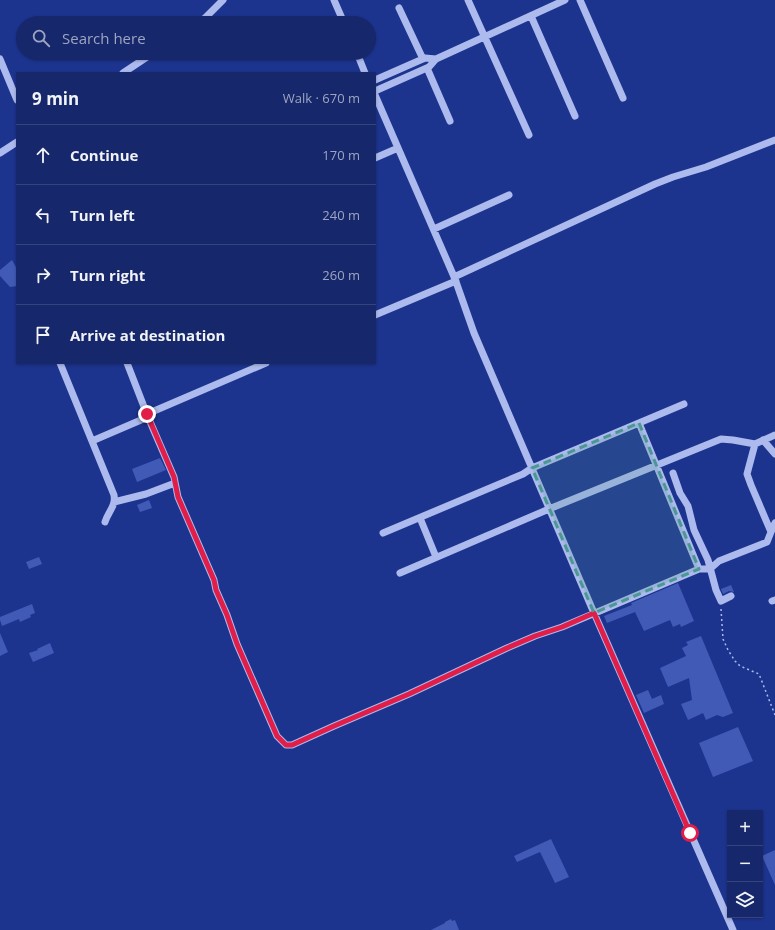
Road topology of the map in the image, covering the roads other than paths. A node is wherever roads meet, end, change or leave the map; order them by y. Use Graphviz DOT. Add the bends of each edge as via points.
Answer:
graph roads {
  1 [pos="223,0"];
  2 [pos="334,0"];
  3 [pos="468,0"];
  4 [pos="564,0"];
  5 [pos="580,0"];
  6 [pos="399,8"];
  7 [pos="207,16"];
  8 [pos="341,16"];
  9 [pos="531,16"];
  10 [pos="485,37"];
  11 [pos="0,59"];
  12 [pos="423,59"];
  13 [pos="142,60"];
  14 [pos="360,60"];
  15 [pos="436,60"];
  16 [pos="427,68"];
  17 [pos="124,72"];
  18 [pos="366,72"];
  19 [pos="376,80"];
  20 [pos="376,91"];
  21 [pos="376,97"];
  22 [pos="16,98"];
  23 [pos="622,98"];
  24 [pos="575,116"];
  25 [pos="450,122"];
  26 [pos="529,134"];
  27 [pos="775,140"];
  28 [pos="16,143"];
  29 [pos="398,148"];
  30 [pos="0,153"];
  31 [pos="376,158"];
  32 [pos="509,195"];
  33 [pos="434,229"];
  34 [pos="455,279"];
  35 [pos="376,315"];
  36 [pos="60,364"];
  37 [pos="127,364"];
  38 [pos="264,364"];
  39 [pos="684,404"];
  40 [pos="147,416"];
  41 [pos="639,423"];
  42 [pos="775,435"];
  43 [pos="763,440"];
  44 [pos="92,441"];
  45 [pos="755,444"];
  46 [pos="775,454"];
  47 [pos="656,465"];
  48 [pos="532,468"];
  49 [pos="673,473"];
  50 [pos="175,483"];
  51 [pos="114,502"];
  52 [pos="549,509"];
  53 [pos="420,518"];
  54 [pos="106,522"];
  55 [pos="775,523"];
  56 [pos="771,532"];
  57 [pos="383,533"];
  58 [pos="436,557"];
  59 [pos="698,569"];
  60 [pos="710,569"];
  61 [pos="400,573"];
  62 [pos="731,596"];
  63 [pos="594,613"];
  64 [pos="732,930"];
  1 -- 7 [label="street"];
  2 -- 8 [label="street"];
  3 -- 10 [label="street"];
  4 -- 9 [label="street"];
  5 -- 23 [label="street"];
  6 -- 12 [label="street"];
  9 -- 10 [label="street"];
  9 -- 24 [label="street"];
  10 -- 15 [label="street"];
  10 -- 26 [label="street"];
  11 -- 22 [label="street"];
  12 -- 15 [label="street"];
  12 -- 19 [label="street"];
  13 -- 17 [label="street"];
  14 -- 18 [label="street"];
  15 -- 16 [label="street"];
  16 -- 20 [label="street"];
  16 -- 25 [label="street"];
  21 -- 29 [label="street"];
  27 -- 34 [label="street" via="655,184"];
  28 -- 30 [label="street"];
  29 -- 31 [label="street"];
  29 -- 33 [label="street"];
  32 -- 33 [label="street"];
  33 -- 34 [label="street"];
  34 -- 35 [label="street"];
  34 -- 48 [label="street" via="474,332"];
  36 -- 44 [label="street"];
  37 -- 40 [label="street"];
  38 -- 40 [label="street"];
  39 -- 41 [label="street"];
  40 -- 44 [label="street"];
  40 -- 50 [label="street"];
  41 -- 47 [label="street"];
  41 -- 48 [label="street"];
  42 -- 43 [label="street"];
  43 -- 45 [label="street"];
  43 -- 46 [label="street"];
  44 -- 51 [label="street" via="114,494"];
  45 -- 47 [label="street" via="720,439"];
  45 -- 56 [label="street" via="747,474"];
  47 -- 52 [label="street"];
  47 -- 59 [label="street"];
  48 -- 52 [label="street"];
  48 -- 53 [label="street"];
  49 -- 60 [label="street" via="688,506 694,530"];
  50 -- 51 [label="street"];
  50 -- 63 [label="street" via="178,497 214,580 237,644 277,736 286,745 292,745 507,648"];
  51 -- 54 [label="street"];
  52 -- 58 [label="street"];
  52 -- 63 [label="street"];
  53 -- 57 [label="street"];
  53 -- 58 [label="street"];
  55 -- 56 [label="street"];
  56 -- 60 [label="street" via="767,542 719,561"];
  58 -- 61 [label="street"];
  59 -- 60 [label="street"];
  59 -- 63 [label="street"];
  60 -- 62 [label="street" via="721,601"];
  63 -- 64 [label="street"];
}
